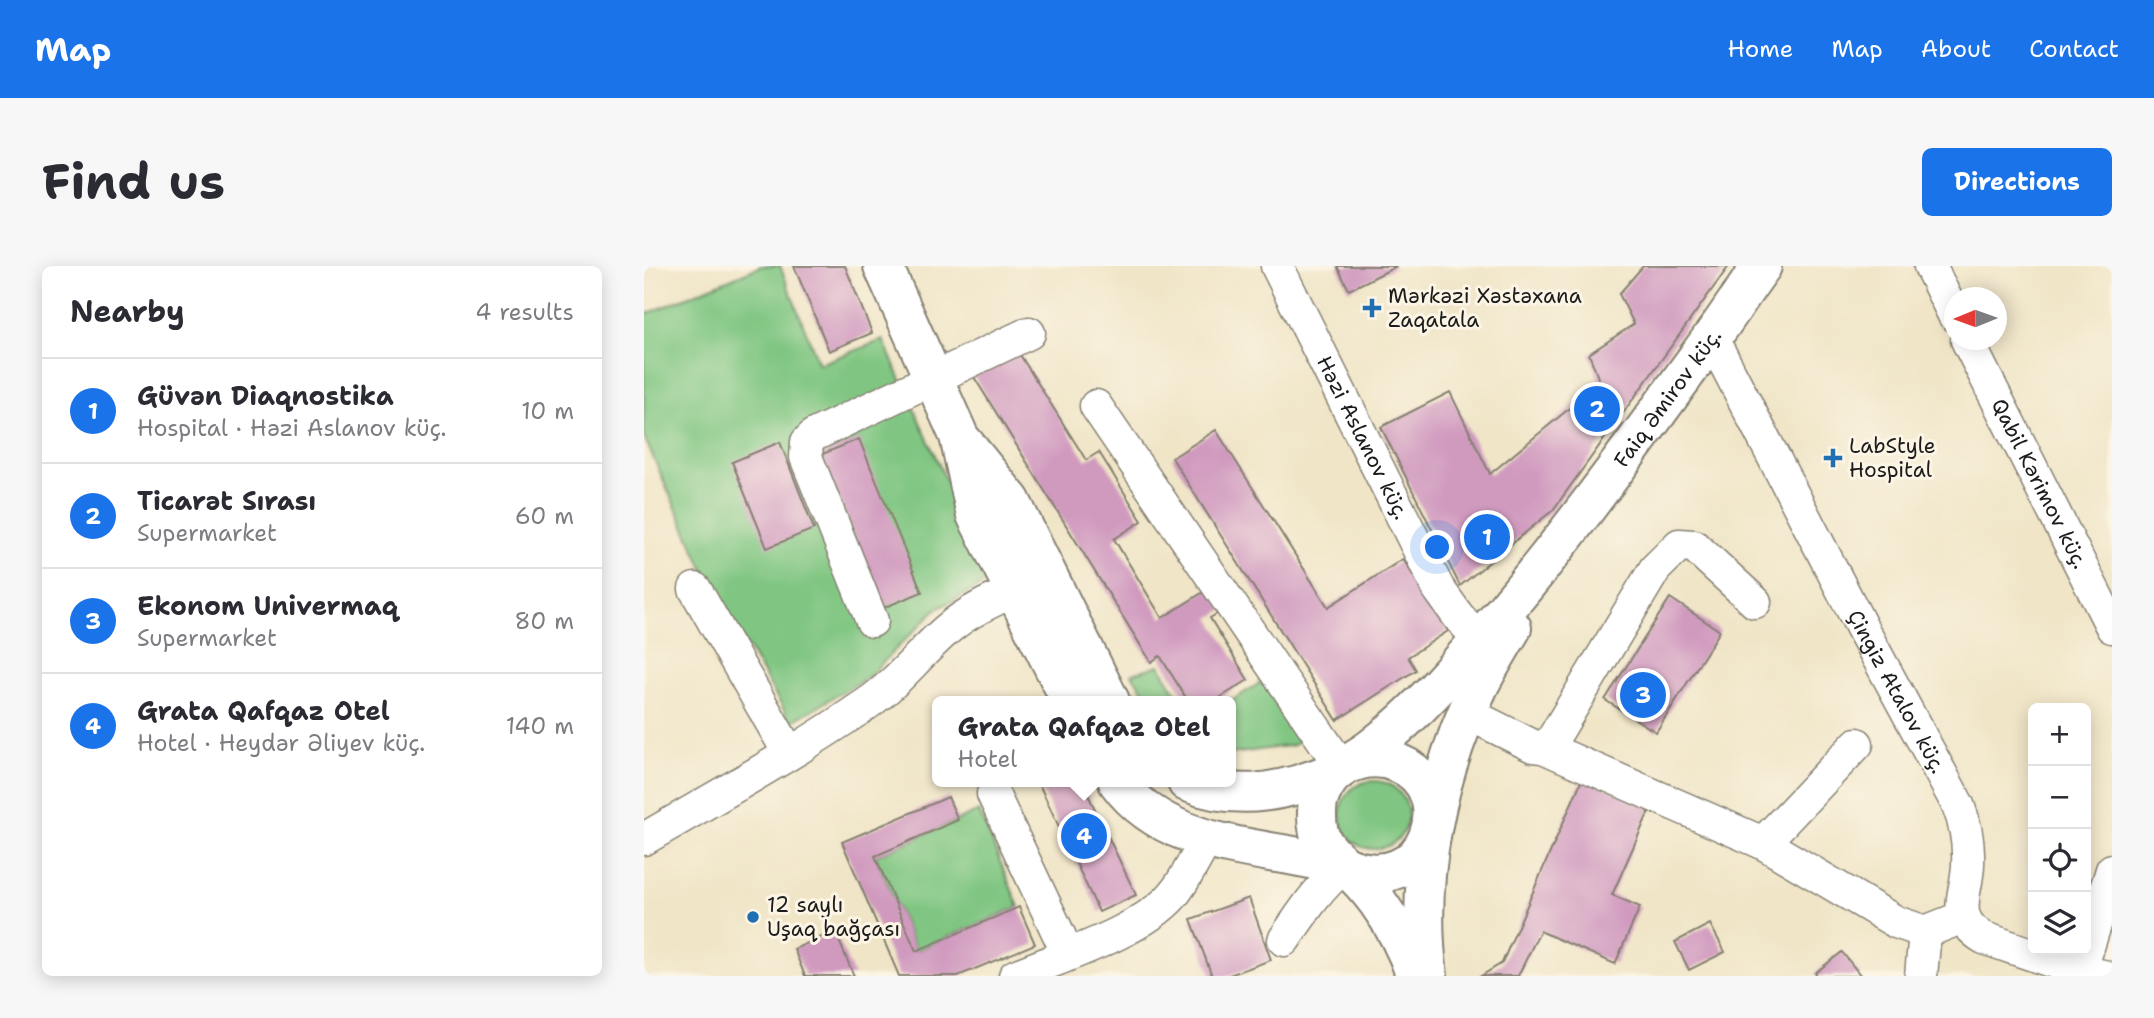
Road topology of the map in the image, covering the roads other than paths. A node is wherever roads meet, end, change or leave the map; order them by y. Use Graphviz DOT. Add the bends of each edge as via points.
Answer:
graph roads {
  1 [pos="883,266"];
  2 [pos="1277,266"];
  3 [pos="1762,266"];
  4 [pos="1930,266"];
  5 [pos="1944,293"];
  6 [pos="1029,333"];
  7 [pos="1712,338"];
  8 [pos="1972,350"];
  9 [pos="932,379"];
  10 [pos="1096,406"];
  11 [pos="959,436"];
  12 [pos="1570,530"];
  13 [pos="695,589"];
  14 [pos="1015,590"];
  15 [pos="1755,602"];
  16 [pos="872,621"];
  17 [pos="2112,627"];
  18 [pos="1479,639"];
  19 [pos="1069,696"];
  20 [pos="1108,696"];
  21 [pos="1467,713"];
  22 [pos="1857,744"];
  23 [pos="1544,747"];
  24 [pos="789,753"];
  25 [pos="1342,768"];
  26 [pos="1123,787"];
  27 [pos="1204,787"];
  28 [pos="993,794"];
  29 [pos="1432,822"];
  30 [pos="644,839"];
  31 [pos="1206,840"];
  32 [pos="1763,844"];
  33 [pos="1345,866"];
  34 [pos="2112,870"];
  35 [pos="1964,917"];
  36 [pos="1925,932"];
  37 [pos="1284,940"];
  38 [pos="1068,954"];
  39 [pos="2087,974"];
  40 [pos="1015,976"];
  41 [pos="1416,976"];
  42 [pos="1428,976"];
  43 [pos="1921,976"];
  1 -- 9 [label="main road"];
  2 -- 18 [label="street, Həzi Aslanov küç." via="1438,588"];
  3 -- 7 [label="main road, Faiq Əmirov küç."];
  4 -- 5 [label="street"];
  6 -- 9 [label="street"];
  7 -- 12 [label="main road, Faiq Əmirov küç."];
  7 -- 35 [label="street, Çingiz Atalov küç." via="1958,805 1968,835"];
  8 -- 17 [label="street, Qabil Kərimov küç."];
  9 -- 11 [label="main road"];
  9 -- 16 [label="street" via="807,442 806,457"];
  10 -- 25 [label="street"];
  11 -- 14 [label="main road" via="976,515"];
  11 -- 20 [label="main road" via="1011,501"];
  12 -- 18 [label="main road"];
  12 -- 21 [label="main road"];
  13 -- 24 [label="street"];
  14 -- 19 [label="main road"];
  14 -- 24 [label="street" via="968,613 890,687"];
  15 -- 23 [label="street" via="1694,546 1679,545 1655,569"];
  18 -- 25 [label="main road" via="1427,699"];
  21 -- 23 [label="street" via="1533,746"];
  21 -- 29 [label="main road"];
  22 -- 32 [label="street"];
  23 -- 32 [label="street"];
  24 -- 30 [label="street"];
  25 -- 27 [label="main road" via="1311,781 1250,793"];
  25 -- 29 [label="main road" via="1373,758 1404,766 1427,790"];
  25 -- 33 [label="main road" via="1321,793 1317,826 1332,856"];
  26 -- 31 [label="main road" via="1146,811"];
  28 -- 38 [label="street"];
  29 -- 33 [label="main road" via="1424,845 1408,864 1377,874"];
  29 -- 42 [label="main road" via="1424,898"];
  31 -- 33 [label="main road"];
  31 -- 38 [label="street" via="1184,879 1160,908"];
  32 -- 36 [label="street" via="1896,922"];
  33 -- 37 [label="street" via="1315,895"];
  33 -- 41 [label="main road" via="1394,927"];
  34 -- 39 [label="street"];
  35 -- 36 [label="street"];
  35 -- 39 [label="street" via="1971,930 1984,937"];
  36 -- 43 [label="street"];
  38 -- 40 [label="street"];
}
